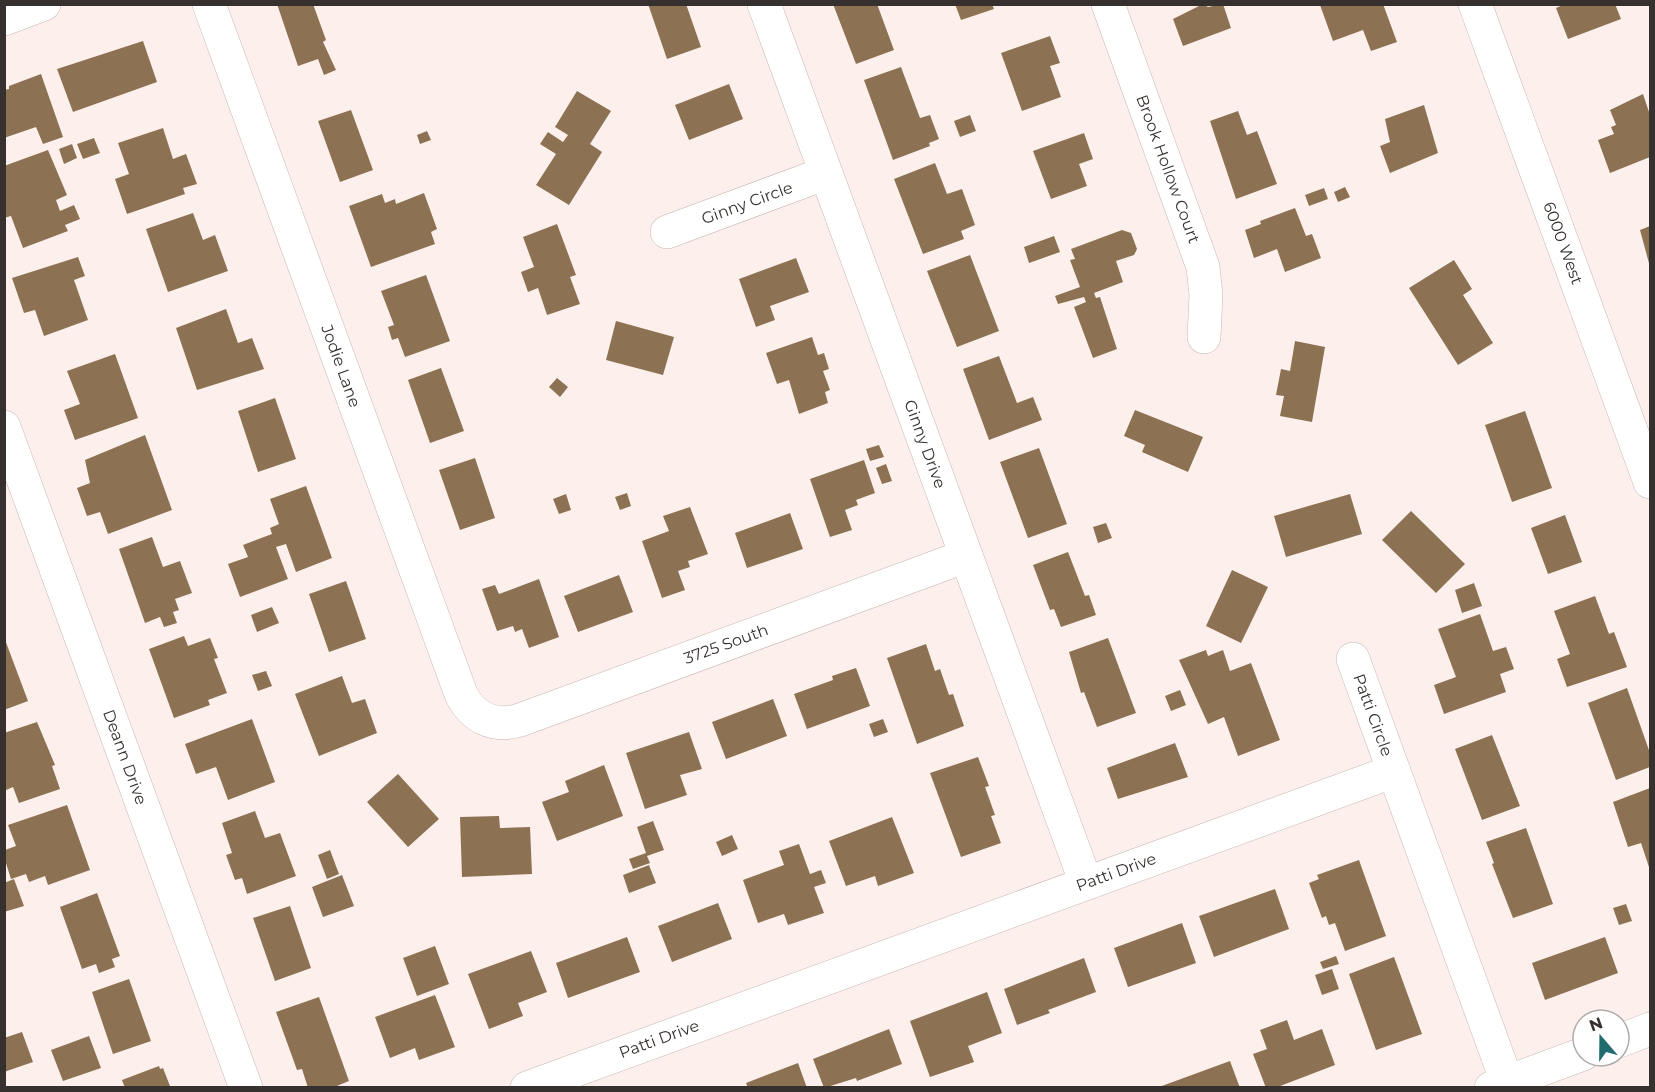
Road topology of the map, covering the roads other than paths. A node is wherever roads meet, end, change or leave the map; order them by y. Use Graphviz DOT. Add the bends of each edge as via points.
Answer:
graph roads {
  1 [pos="44,4"];
  2 [pos="209,4"];
  3 [pos="764,4"];
  4 [pos="1108,4"];
  5 [pos="1475,4"];
  6 [pos="4,19"];
  7 [pos="826,173"];
  8 [pos="667,232"];
  9 [pos="1204,337"];
  10 [pos="4,427"];
  11 [pos="1650,482"];
  12 [pos="966,556"];
  13 [pos="1353,660"];
  14 [pos="484,719"];
  15 [pos="1394,771"];
  16 [pos="1086,883"];
  17 [pos="1650,1029"];
  18 [pos="1631,1036"];
  19 [pos="1571,1058"];
  20 [pos="1499,1085"];
  21 [pos="246,1088"];
  22 [pos="527,1088"];
  1 -- 6 [label="street"];
  2 -- 14 [label="street, Jodie Lane" via="461,694 469,708"];
  3 -- 7 [label="street, Ginny Drive"];
  4 -- 9 [label="street, Brook Hollow Court" via="1203,267"];
  5 -- 11 [label="street, 6000 West"];
  7 -- 8 [label="street, Ginny Circle"];
  7 -- 12 [label="street, Ginny Drive"];
  10 -- 21 [label="street, Deann Drive"];
  12 -- 14 [label="street, 3725 South" via="520,720 502,723"];
  12 -- 16 [label="street, Ginny Drive"];
  13 -- 15 [label="street, Patti Circle"];
  15 -- 16 [label="street, Patti Drive"];
  15 -- 20 [label="street"];
  16 -- 22 [label="street, Patti Drive"];
  17 -- 18 [label="street"];
  19 -- 20 [label="street"];
}
